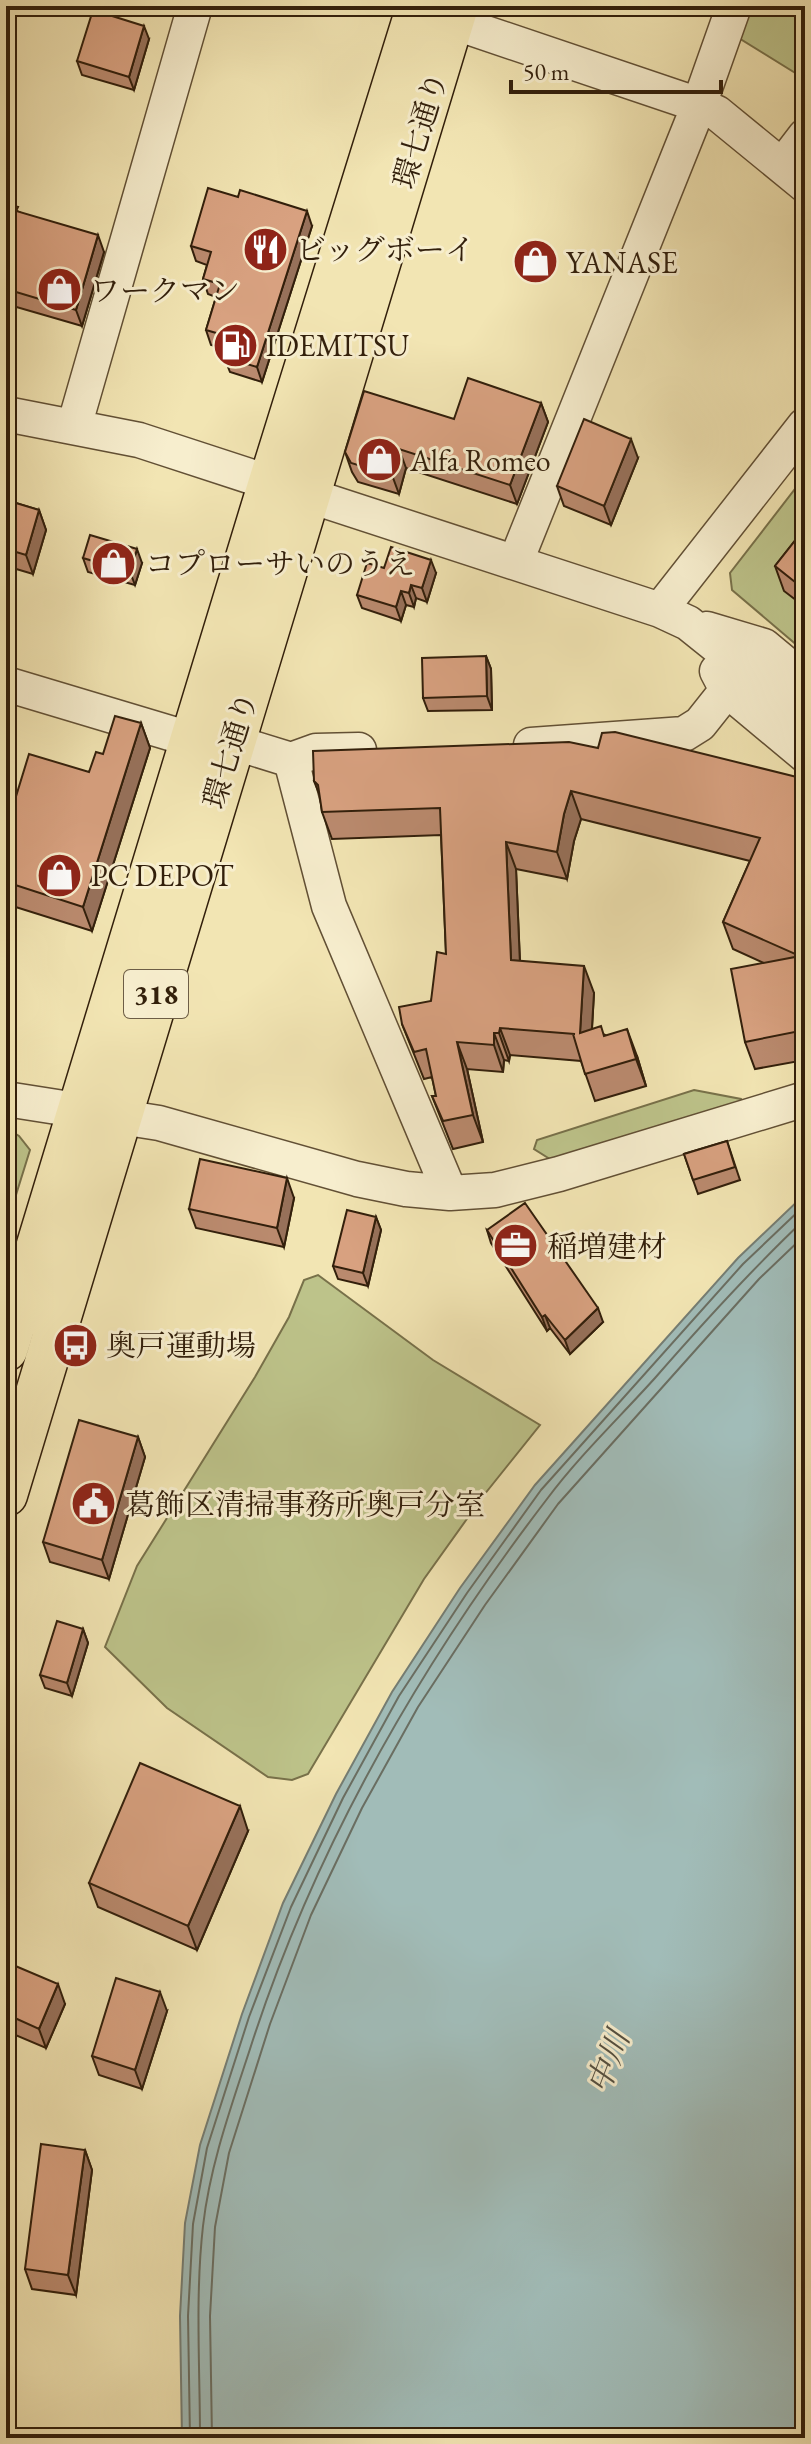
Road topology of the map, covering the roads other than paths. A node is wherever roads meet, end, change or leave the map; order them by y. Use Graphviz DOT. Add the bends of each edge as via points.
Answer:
graph roads {
  1 [pos="195,6"];
  2 [pos="734,6"];
  3 [pos="428,10"];
  4 [pos="699,105"];
  5 [pos="805,136"];
  6 [pos="794,175"];
  7 [pos="6,414"];
  8 [pos="805,425"];
  9 [pos="74,427"];
  10 [pos="270,482"];
  11 [pos="309,495"];
  12 [pos="516,561"];
  13 [pos="674,616"];
  14 [pos="6,684"];
  15 [pos="789,685"];
  16 [pos="727,690"];
  17 [pos="805,717"];
  18 [pos="213,741"];
  19 [pos="503,746"];
  20 [pos="394,749"];
  21 [pos="805,755"];
  22 [pos="291,760"];
  23 [pos="6,1099"];
  24 [pos="805,1099"];
  25 [pos="99,1113"];
  26 [pos="450,1193"];
  27 [pos="6,1350"];
  28 [pos="6,1495"];
  1 -- 9 [label="street"];
  2 -- 4 [label="street"];
  3 -- 4 [label="street"];
  3 -- 10 [label="main road, 環七通り / 318"];
  3 -- 11 [label="main road, 環七通り / 318"];
  4 -- 6 [label="street" via="717,113"];
  4 -- 12 [label="street"];
  5 -- 6 [label="street"];
  7 -- 9 [label="street"];
  8 -- 13 [label="street"];
  9 -- 10 [label="street" via="139,440"];
  10 -- 11 [label="street"];
  10 -- 18 [label="main road, 環七通り / 318"];
  11 -- 12 [label="street"];
  11 -- 18 [label="main road, 環七通り / 318"];
  12 -- 13 [label="street"];
  13 -- 15 [label="street" via="764,646"];
  13 -- 16 [label="street"];
  14 -- 18 [label="street"];
  15 -- 17 [label="street"];
  16 -- 19 [label="street" via="700,724 684,734"];
  16 -- 21 [label="street"];
  18 -- 22 [label="street"];
  18 -- 25 [label="main road, 環七通り / 318"];
  20 -- 22 [label="street" via="316,751"];
  22 -- 26 [label="street" via="329,906"];
  23 -- 25 [label="street"];
  24 -- 26 [label="street" via="559,1174 495,1190"];
  25 -- 26 [label="street" via="159,1123 357,1179"];
  25 -- 27 [label="main road, 環七通り / 318"];
  25 -- 28 [label="main road, 環七通り / 318"];
}
